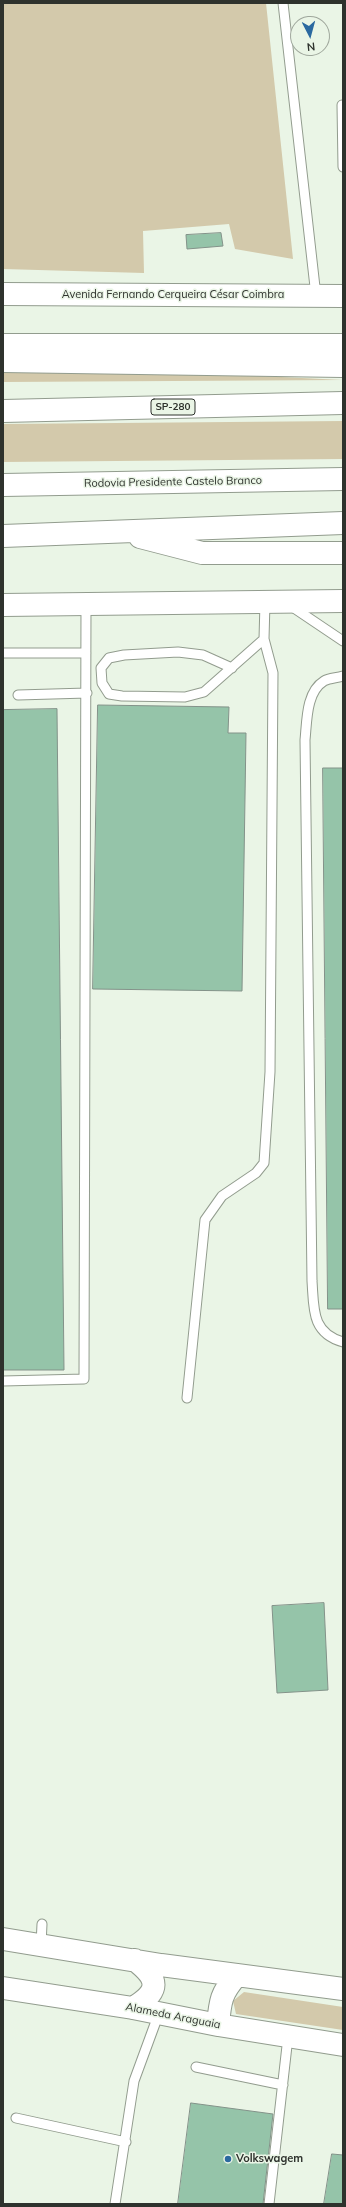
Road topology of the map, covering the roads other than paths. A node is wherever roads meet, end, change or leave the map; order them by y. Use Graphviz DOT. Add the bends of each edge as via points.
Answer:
graph roads {
  1 [pos="283,3"];
  2 [pos="342,105"];
  3 [pos="343,167"];
  4 [pos="3,294"];
  5 [pos="316,296"];
  6 [pos="343,296"];
  7 [pos="3,345"];
  8 [pos="343,345"];
  9 [pos="3,361"];
  10 [pos="343,366"];
  11 [pos="343,403"];
  12 [pos="3,411"];
  13 [pos="343,479"];
  14 [pos="3,485"];
  15 [pos="343,523"];
  16 [pos="124,532"];
  17 [pos="3,536"];
  18 [pos="343,553"];
  19 [pos="343,601"];
  20 [pos="275,602"];
  21 [pos="86,603"];
  22 [pos="3,605"];
  23 [pos="264,639"];
  24 [pos="343,641"];
  25 [pos="3,653"];
  26 [pos="86,653"];
  27 [pos="232,668"];
  28 [pos="343,676"];
  29 [pos="87,693"];
  30 [pos="18,695"];
  31 [pos="343,1342"];
  32 [pos="3,1381"];
  33 [pos="187,1398"];
  34 [pos="42,1924"];
  35 [pos="3,1939"];
  36 [pos="41,1945"];
  37 [pos="135,1960"];
  38 [pos="238,1975"];
  39 [pos="3,1988"];
  40 [pos="343,1989"];
  41 [pos="133,2008"];
  42 [pos="159,2013"];
  43 [pos="218,2024"];
  44 [pos="288,2036"];
  45 [pos="343,2044"];
  46 [pos="196,2068"];
  47 [pos="283,2085"];
  48 [pos="16,2118"];
  49 [pos="126,2142"];
  50 [pos="115,2204"];
  51 [pos="269,2204"];
  1 -- 5 [label="lane"];
  2 -- 3 [label="lane"];
  4 -- 5 [label="main road, Avenida Fernando Cerqueira César Coimbra"];
  5 -- 6 [label="main road, Avenida Fernando Cerqueira César Coimbra"];
  7 -- 8 [label="main road"];
  9 -- 10 [label="main road"];
  11 -- 12 [label="main road, SP-280"];
  13 -- 14 [label="main road, Rodovia Presidente Castelo Branco"];
  15 -- 16 [label="main road"];
  16 -- 17 [label="main road"];
  16 -- 18 [label="main road" via="202,553"];
  19 -- 20 [label="main road"];
  20 -- 21 [label="main road"];
  20 -- 23 [label="lane"];
  20 -- 24 [label="lane"];
  21 -- 22 [label="main road"];
  21 -- 26 [label="lane"];
  23 -- 27 [label="lane"];
  23 -- 33 [label="lane" via="273,673 270,1072 264,1163 256,1173 222,1196 205,1220"];
  25 -- 26 [label="lane"];
  26 -- 29 [label="lane"];
  27 -- 27 [label="lane" via="204,692 177,697 109,694 102,683 101,668 109,658 124,654 178,652 204,655"];
  28 -- 31 [label="lane" via="325,680 317,687 312,696 305,740 312,1281 315,1318 324,1334"];
  29 -- 30 [label="lane"];
  29 -- 32 [label="lane" via="84,1379"];
  34 -- 36 [label="lane"];
  35 -- 36 [label="main road"];
  36 -- 37 [label="main road"];
  37 -- 38 [label="main road"];
  37 -- 41 [label="main road" via="149,1971 153,1978 153,1988 148,1999"];
  38 -- 40 [label="main road"];
  38 -- 43 [label="main road" via="225,1989 220,2001"];
  39 -- 41 [label="main road, Alameda Araguaia"];
  41 -- 42 [label="main road, Alameda Araguaia"];
  42 -- 43 [label="main road, Alameda Araguaia"];
  42 -- 49 [label="lane" via="134,2081"];
  43 -- 44 [label="main road, Alameda Araguaia"];
  44 -- 45 [label="main road, Alameda Araguaia"];
  44 -- 47 [label="lane"];
  46 -- 47 [label="lane"];
  47 -- 51 [label="lane"];
  48 -- 49 [label="lane"];
  49 -- 50 [label="lane"];
}
